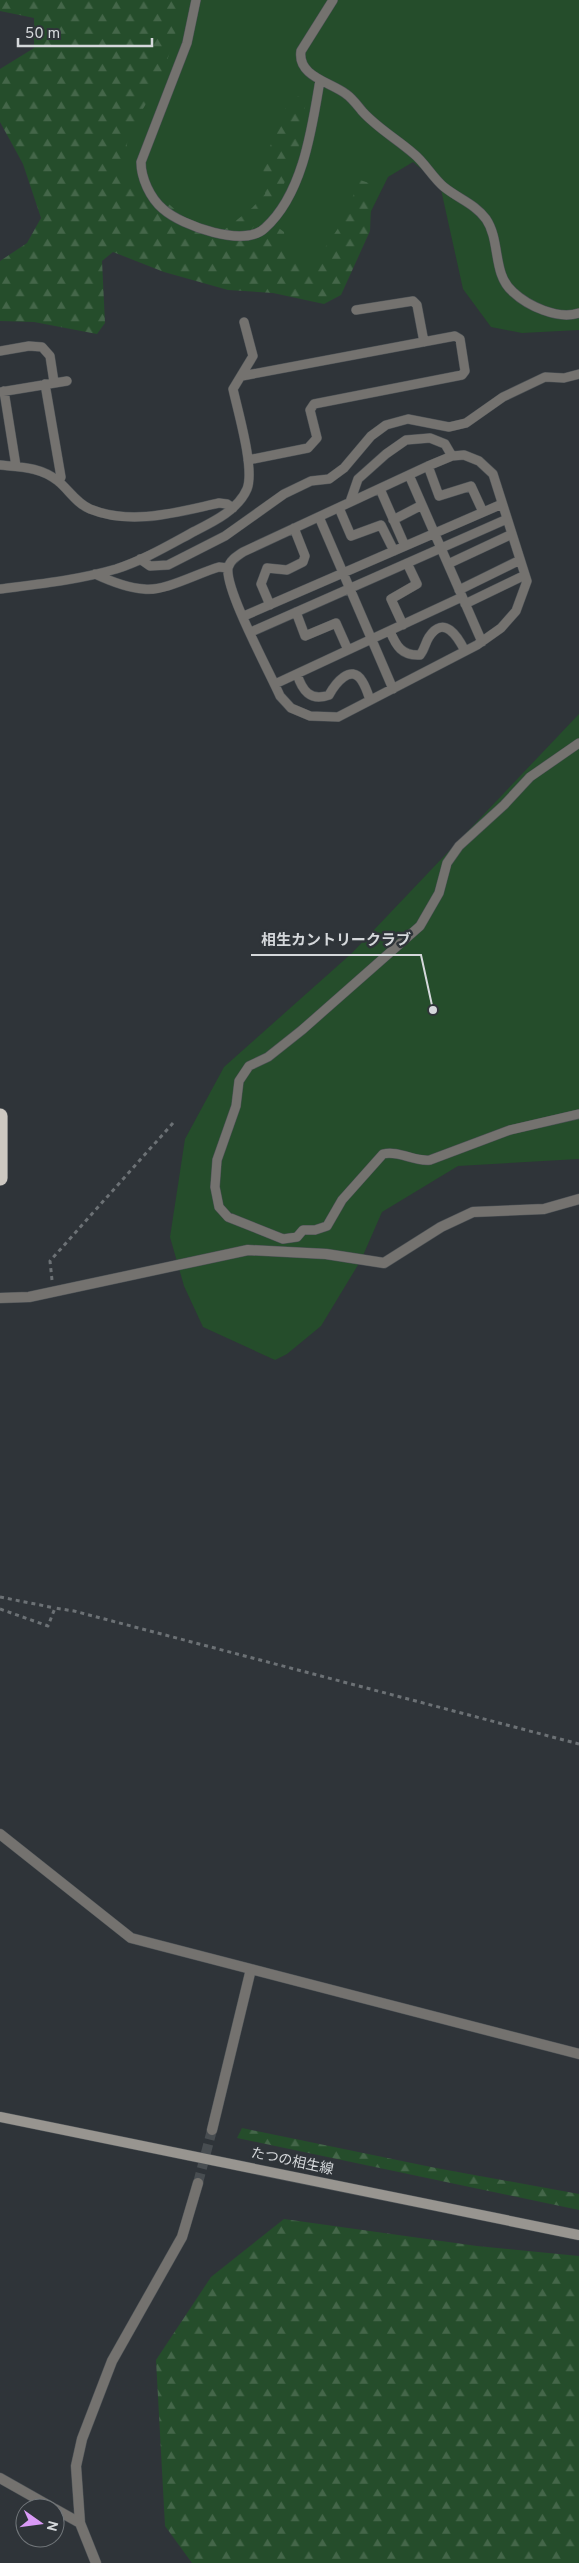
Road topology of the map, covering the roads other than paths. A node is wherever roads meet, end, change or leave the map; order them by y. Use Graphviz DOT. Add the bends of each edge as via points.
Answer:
graph roads {
  1 [pos="196,0"];
  2 [pos="333,0"];
  3 [pos="320,80"];
  4 [pos="356,310"];
  5 [pos="579,313"];
  6 [pos="244,322"];
  7 [pos="424,342"];
  8 [pos="0,351"];
  9 [pos="579,374"];
  10 [pos="242,376"];
  11 [pos="68,381"];
  12 [pos="49,383"];
  13 [pos="2,392"];
  14 [pos="452,456"];
  15 [pos="248,460"];
  16 [pos="0,465"];
  17 [pos="16,466"];
  18 [pos="428,466"];
  19 [pos="409,475"];
  20 [pos="59,482"];
  21 [pos="380,489"];
  22 [pos="350,502"];
  23 [pos="502,504"];
  24 [pos="422,505"];
  25 [pos="233,508"];
  26 [pos="339,508"];
  27 [pos="483,512"];
  28 [pos="319,517"];
  29 [pos="507,519"];
  30 [pos="393,520"];
  31 [pos="294,528"];
  32 [pos="434,534"];
  33 [pos="512,534"];
  34 [pos="405,546"];
  35 [pos="441,548"];
  36 [pos="394,551"];
  37 [pos="140,559"];
  38 [pos="520,560"];
  39 [pos="407,563"];
  40 [pos="448,564"];
  41 [pos="228,568"];
  42 [pos="343,573"];
  43 [pos="95,574"];
  44 [pos="525,575"];
  45 [pos="0,589"];
  46 [pos="350,589"];
  47 [pos="462,597"];
  48 [pos="270,606"];
  49 [pos="296,612"];
  50 [pos="244,616"];
  51 [pos="403,625"];
  52 [pos="390,631"];
  53 [pos="251,632"];
  54 [pos="372,639"];
  55 [pos="482,642"];
  56 [pos="348,650"];
  57 [pos="465,651"];
  58 [pos="297,674"];
  59 [pos="275,684"];
  60 [pos="393,689"];
  61 [pos="370,700"];
  62 [pos="579,743"];
  63 [pos="579,1114"];
  64 [pos="0,1116"];
  65 [pos="0,1178"];
  66 [pos="579,1199"];
  67 [pos="0,1298"];
  68 [pos="0,1834"];
  69 [pos="251,1969"];
  70 [pos="579,2054"];
  71 [pos="0,2116"];
  72 [pos="212,2130"];
  73 [pos="198,2183"];
  74 [pos="579,2235"];
  75 [pos="0,2478"];
  76 [pos="35,2498"];
  77 [pos="65,2515"];
  78 [pos="80,2523"];
  79 [pos="96,2563"];
  1 -- 3 [label="lane" via="184,51 141,162 141,174 148,187 161,208 170,214 227,235 256,235 266,228 289,196 305,157"];
  2 -- 3 [label="lane" via="301,51 303,66"];
  3 -- 5 [label="lane" via="347,95 370,121 415,155 442,186 476,207 492,231 502,275 514,293 556,314"];
  4 -- 7 [label="lane" via="413,300 417,305"];
  6 -- 10 [label="lane" via="253,356"];
  7 -- 10 [label="lane"];
  7 -- 15 [label="lane" via="455,336 460,339 465,370 462,375 314,404 310,410 317,438 314,443 308,448"];
  8 -- 12 [label="lane" via="42,347 50,356"];
  9 -- 37 [label="lane" via="564,378 545,377 503,397 466,423 449,427 408,419 386,425 329,479 311,481 284,494 225,536 168,565 150,566"];
  10 -- 15 [label="lane" via="234,389"];
  11 -- 12 [label="lane"];
  12 -- 13 [label="lane"];
  12 -- 20 [label="lane"];
  13 -- 17 [label="lane"];
  14 -- 18 [label="lane"];
  14 -- 22 [label="lane" via="445,444 430,438 406,440 358,479"];
  14 -- 23 [label="lane" via="464,455 486,467 493,474"];
  15 -- 25 [label="lane" via="247,490"];
  16 -- 17 [label="lane"];
  17 -- 20 [label="lane" via="43,471"];
  18 -- 19 [label="lane"];
  18 -- 27 [label="lane" via="439,496 471,486"];
  19 -- 21 [label="lane"];
  19 -- 24 [label="lane"];
  20 -- 25 [label="lane" via="74,499 90,509 120,516 151,517 218,503"];
  21 -- 22 [label="lane"];
  21 -- 30 [label="lane"];
  22 -- 26 [label="lane"];
  23 -- 27 [label="lane"];
  23 -- 29 [label="lane"];
  24 -- 30 [label="lane"];
  24 -- 32 [label="lane"];
  25 -- 37 [label="lane" via="221,518"];
  26 -- 28 [label="lane"];
  26 -- 36 [label="lane" via="351,536 381,525"];
  27 -- 32 [label="lane"];
  28 -- 31 [label="lane"];
  28 -- 42 [label="lane"];
  29 -- 33 [label="lane"];
  29 -- 35 [label="lane"];
  30 -- 34 [label="lane"];
  31 -- 41 [label="lane" via="243,552 231,561"];
  31 -- 48 [label="lane" via="306,556 303,562 287,570 267,568 261,584"];
  32 -- 34 [label="lane"];
  32 -- 35 [label="lane"];
  33 -- 38 [label="lane"];
  33 -- 40 [label="lane"];
  34 -- 36 [label="lane"];
  35 -- 39 [label="lane"];
  35 -- 40 [label="lane"];
  36 -- 42 [label="lane"];
  37 -- 43 [label="lane"];
  38 -- 44 [label="lane"];
  38 -- 47 [label="lane"];
  39 -- 46 [label="lane"];
  39 -- 51 [label="lane" via="417,584 392,599"];
  40 -- 47 [label="lane"];
  41 -- 43 [label="lane" via="219,567 145,590"];
  41 -- 50 [label="lane" via="229,581"];
  42 -- 46 [label="lane"];
  42 -- 48 [label="lane"];
  43 -- 45 [label="lane"];
  44 -- 47 [label="lane"];
  44 -- 55 [label="lane" via="527,580 516,611"];
  46 -- 49 [label="lane"];
  46 -- 54 [label="lane"];
  47 -- 51 [label="lane"];
  47 -- 55 [label="lane"];
  48 -- 50 [label="lane"];
  49 -- 53 [label="lane"];
  49 -- 56 [label="lane" via="306,636 336,623"];
  50 -- 53 [label="lane"];
  51 -- 52 [label="lane"];
  52 -- 54 [label="lane"];
  52 -- 57 [label="lane" via="398,649 406,654 420,654 431,634 437,629 448,628 456,634"];
  53 -- 59 [label="lane"];
  54 -- 56 [label="lane"];
  54 -- 60 [label="lane"];
  55 -- 57 [label="lane"];
  56 -- 58 [label="lane"];
  57 -- 60 [label="lane"];
  58 -- 59 [label="lane"];
  58 -- 61 [label="lane" via="302,689 316,697 329,695 339,679 349,674 355,676 362,679"];
  59 -- 61 [label="lane" via="280,696 292,708 310,716 338,717"];
  60 -- 61 [label="lane"];
  62 -- 63 [label="lane" via="530,777 459,846 447,863 440,893 420,926 302,1030 268,1057 249,1066 239,1082 236,1106 217,1160 215,1187 219,1207 228,1217 282,1239 297,1237 303,1230 327,1226 342,1200 383,1154 390,1152 430,1160 510,1130"];
  64 -- 65 [label="highway"];
  66 -- 67 [label="street" via="544,1209 472,1212 441,1226 384,1264 326,1254 248,1250 56,1291 13,1299"];
  68 -- 69 [label="street" via="131,1938"];
  69 -- 70 [label="street"];
  69 -- 72 [label="street"];
  71 -- 74 [label="main road, たつの相生線"];
  73 -- 78 [label="street" via="182,2238 112,2361 82,2440 76,2466"];
  75 -- 76 [label="street"];
  77 -- 78 [label="street"];
  78 -- 79 [label="street"];
}
